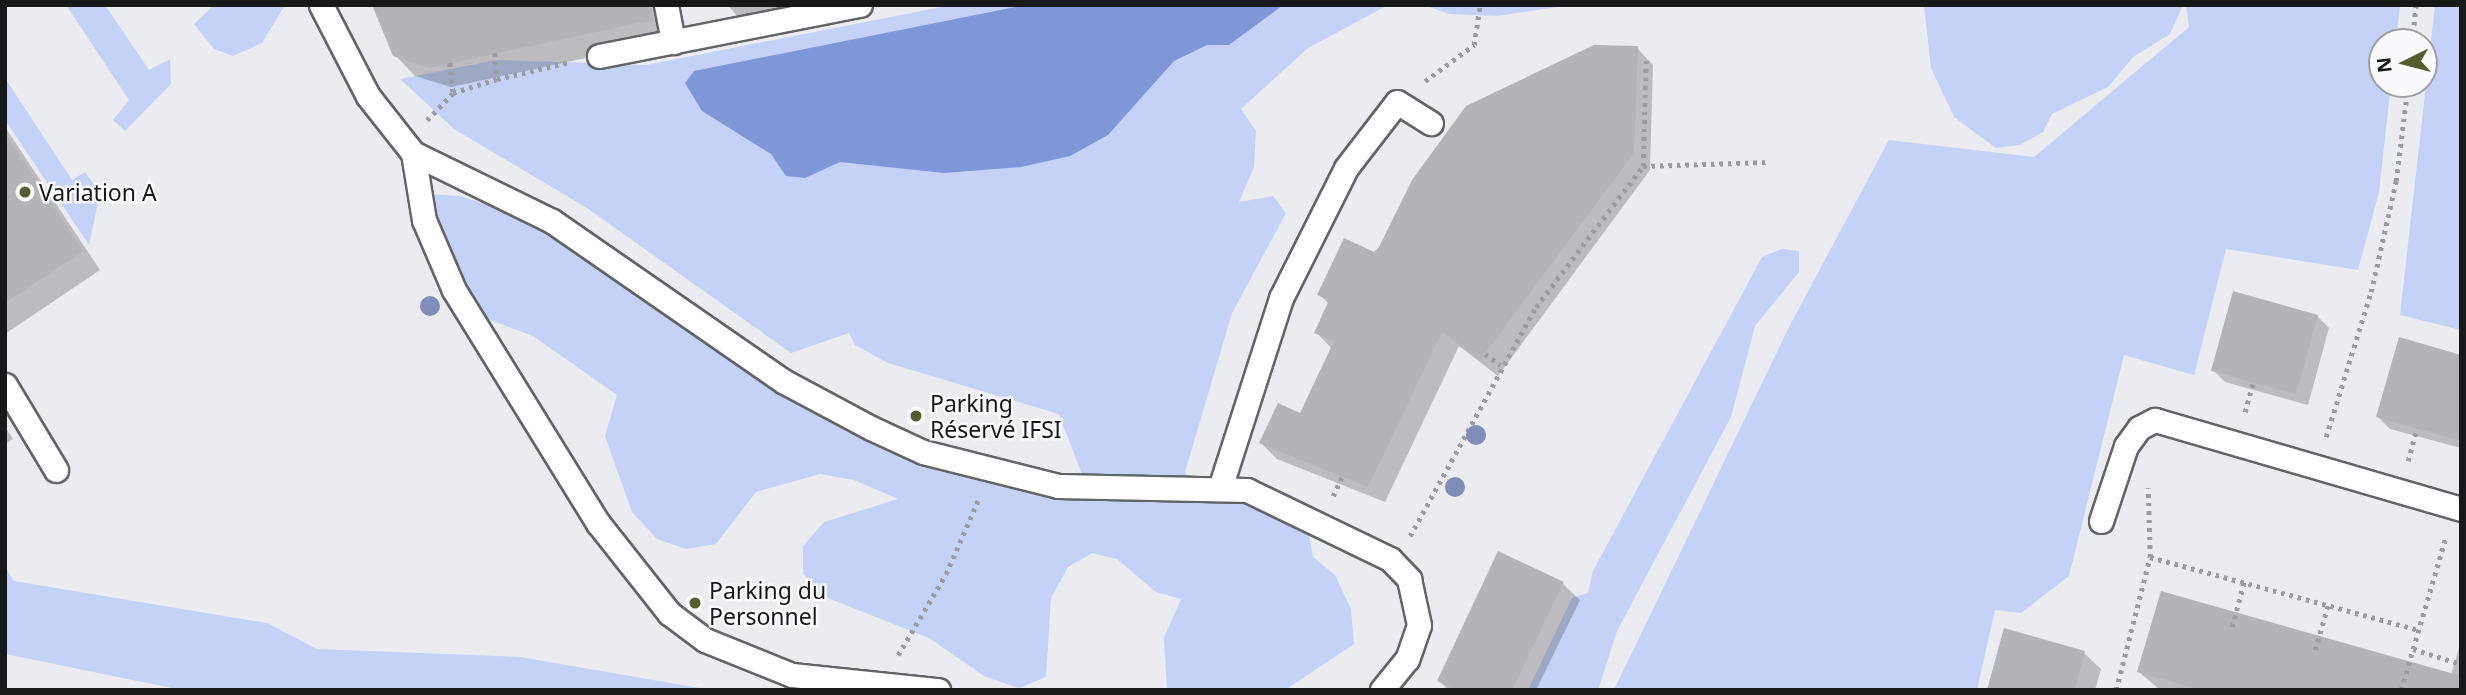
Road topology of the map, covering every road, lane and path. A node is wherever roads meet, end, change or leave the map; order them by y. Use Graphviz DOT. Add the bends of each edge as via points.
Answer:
graph roads {
  1 [pos="321,5"];
  2 [pos="666,5"];
  3 [pos="860,5"];
  4 [pos="1480,5"];
  5 [pos="2416,5"];
  6 [pos="2414,28"];
  7 [pos="673,42"];
  8 [pos="495,53"];
  9 [pos="599,56"];
  10 [pos="1646,60"];
  11 [pos="450,63"];
  12 [pos="544,68"];
  13 [pos="497,79"];
  14 [pos="453,93"];
  15 [pos="2406,98"];
  16 [pos="1397,102"];
  17 [pos="1431,123"];
  18 [pos="423,124"];
  19 [pos="413,153"];
  20 [pos="1768,162"];
  21 [pos="1643,166"];
  22 [pos="1485,354"];
  23 [pos="1501,365"];
  24 [pos="5,385"];
  25 [pos="2317,464"];
  26 [pos="56,470"];
  27 [pos="989,471"];
  28 [pos="2148,476"];
  29 [pos="1221,485"];
  30 [pos="2458,508"];
  31 [pos="2101,521"];
  32 [pos="2150,557"];
  33 [pos="1395,565"];
  34 [pos="2244,582"];
  35 [pos="2328,605"];
  36 [pos="2232,627"];
  37 [pos="2419,630"];
  38 [pos="2413,649"];
  39 [pos="2315,650"];
  40 [pos="2461,664"];
  41 [pos="881,682"];
  42 [pos="939,690"];
  43 [pos="1382,690"];
  44 [pos="2116,690"];
  45 [pos="2401,690"];
  1 -- 19 [label="lane" via="368,96"];
  2 -- 7 [label="lane"];
  3 -- 7 [label="lane"];
  4 -- 16 [label="path" via="1474,45"];
  5 -- 6 [label="path"];
  7 -- 9 [label="lane"];
  8 -- 13 [label="path"];
  10 -- 21 [label="path"];
  11 -- 14 [label="path"];
  12 -- 13 [label="path"];
  13 -- 14 [label="path"];
  14 -- 18 [label="path"];
  15 -- 25 [label="path" via="2396,181 2371,292"];
  16 -- 17 [label="lane"];
  16 -- 29 [label="lane" via="1346,168 1280,298"];
  19 -- 27 [label="lane" via="552,221 783,381 923,452"];
  19 -- 41 [label="lane" via="424,220 454,290 598,523 669,613 705,640 792,675"];
  20 -- 21 [label="path"];
  21 -- 23 [label="path" via="1536,307"];
  22 -- 23 [label="path"];
  23 -- 33 [label="path"];
  24 -- 26 [label="lane"];
  25 -- 30 [label="lane"];
  25 -- 31 [label="lane" via="2155,420 2139,428 2126,446"];
  27 -- 29 [label="lane" via="1058,486"];
  27 -- 41 [label="path" via="946,574"];
  28 -- 32 [label="path"];
  29 -- 33 [label="lane" via="1247,490"];
  30 -- 37 [label="path"];
  32 -- 34 [label="path"];
  32 -- 44 [label="path"];
  33 -- 43 [label="lane" via="1416,596 1419,625 1407,659"];
  34 -- 35 [label="path"];
  34 -- 36 [label="path"];
  35 -- 37 [label="path"];
  35 -- 39 [label="path"];
  37 -- 38 [label="path"];
  38 -- 40 [label="path"];
  38 -- 45 [label="path"];
  41 -- 42 [label="lane"];
}
